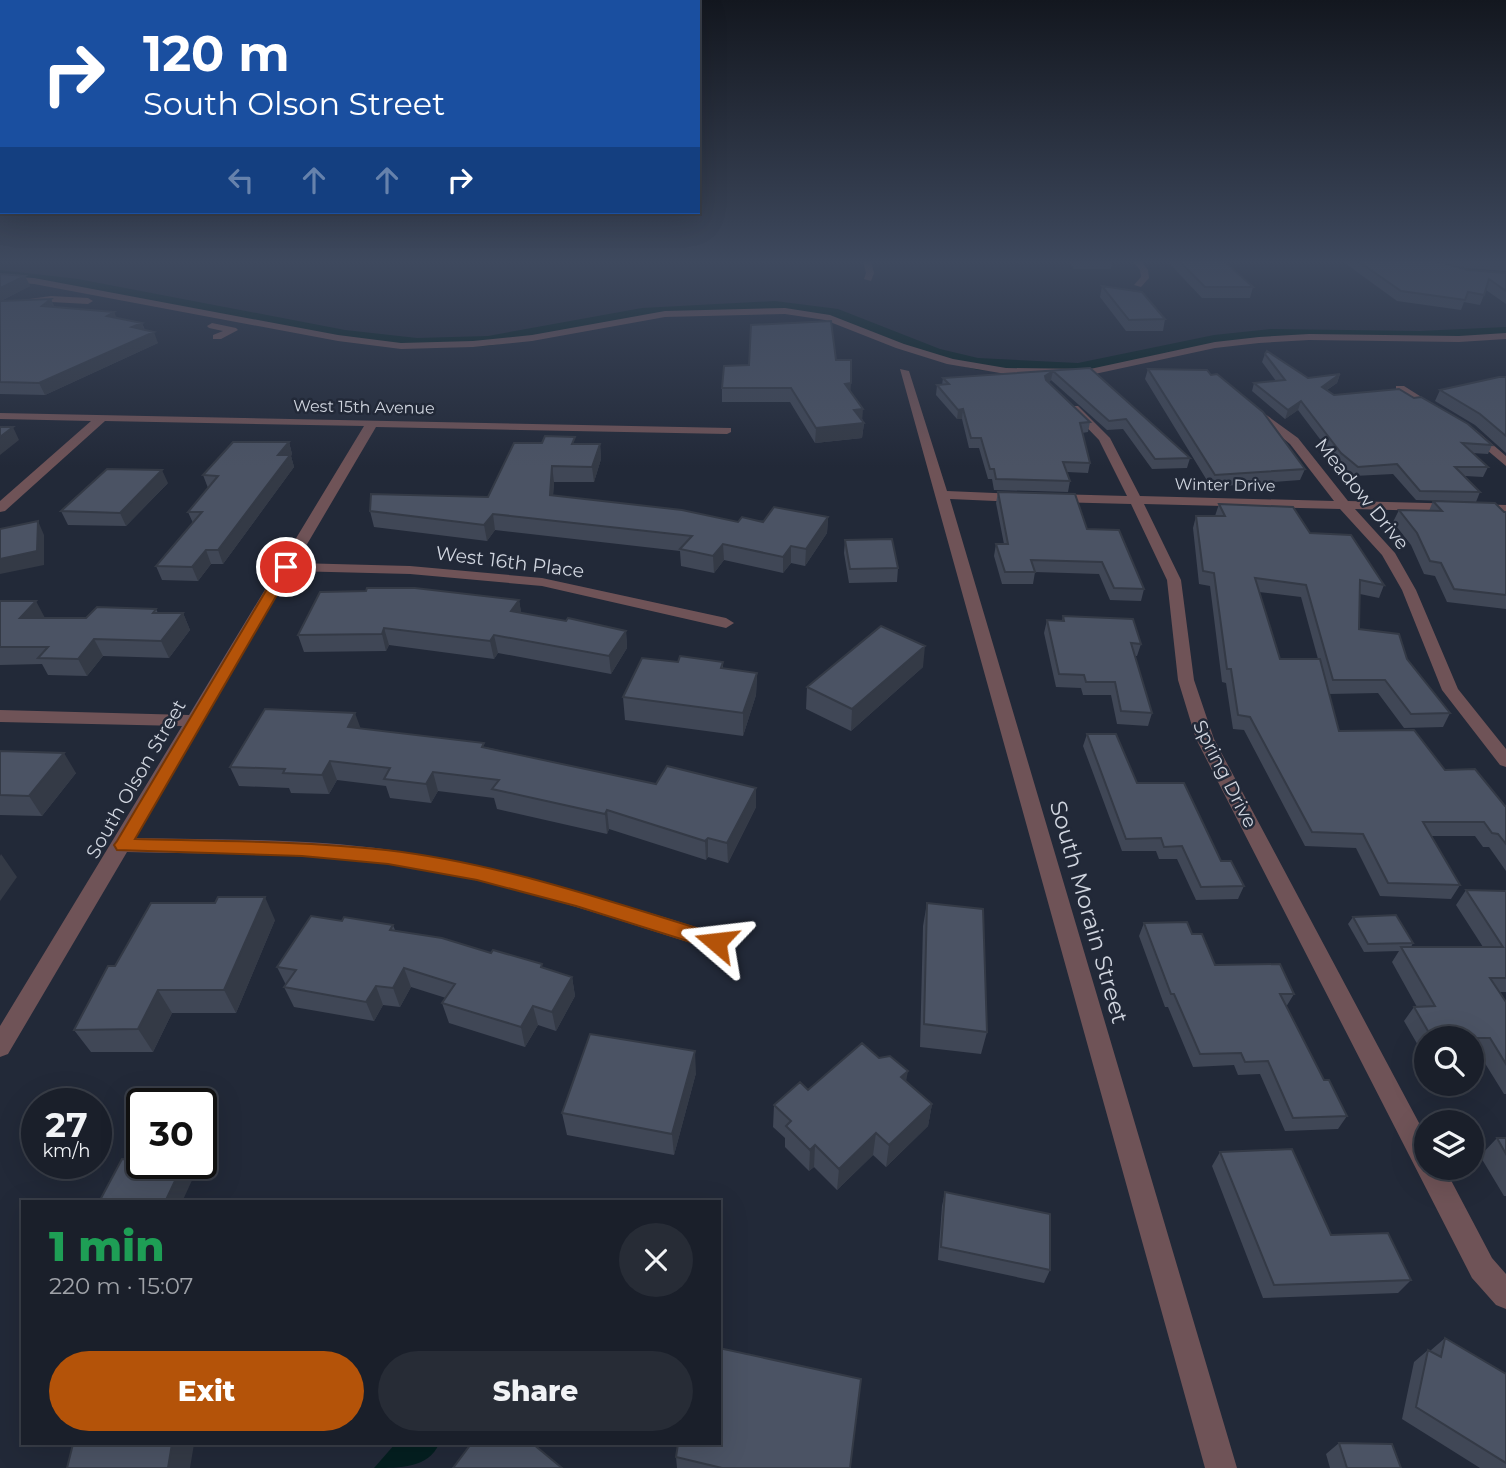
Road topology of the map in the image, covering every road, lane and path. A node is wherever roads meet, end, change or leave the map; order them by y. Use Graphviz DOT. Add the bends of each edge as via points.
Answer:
graph roads {
  1 [pos="231,330"];
  2 [pos="293,330"];
  3 [pos="580,330"];
  4 [pos="858,330"];
  5 [pos="1506,336"];
  6 [pos="217,337"];
  7 [pos="904,372"];
  8 [pos="1400,388"];
  9 [pos="1060,395"];
  10 [pos="1242,400"];
  11 [pos="0,416"];
  12 [pos="1446,416"];
  13 [pos="102,418"];
  14 [pos="1458,422"];
  15 [pos="372,423"];
  16 [pos="727,430"];
  17 [pos="1506,462"];
  18 [pos="942,495"];
  19 [pos="1133,501"];
  20 [pos="1345,506"];
  21 [pos="0,508"];
  22 [pos="1506,509"];
  23 [pos="286,567"];
  24 [pos="726,623"];
  25 [pos="0,716"];
  26 [pos="194,721"];
  27 [pos="1506,761"];
  28 [pos="123,845"];
  29 [pos="716,942"];
  30 [pos="0,1047"];
  31 [pos="1414,1138"];
  32 [pos="1437,1180"];
  33 [pos="1506,1295"];
  34 [pos="1221,1468"];
  1 -- 6 [label="street"];
  2 -- 3 [label="street" via="401,346 519,340"];
  4 -- 5 [label="street" via="951,362 1006,371 1090,372 1259,340"];
  7 -- 18 [label="street, South Morain Street"];
  8 -- 12 [label="street"];
  9 -- 19 [label="street, Spring Drive" via="1104,438"];
  10 -- 20 [label="street, Meadow Drive" via="1294,440"];
  11 -- 13 [label="street, West 15th Avenue"];
  13 -- 15 [label="street, West 15th Avenue"];
  13 -- 21 [label="street"];
  14 -- 17 [label="street"];
  15 -- 16 [label="street, West 15th Avenue"];
  15 -- 23 [label="street, South Olson Street"];
  18 -- 19 [label="street, Winter Drive"];
  18 -- 34 [label="street, South Morain Street"];
  19 -- 20 [label="street, Winter Drive"];
  19 -- 31 [label="street, Spring Drive" via="1174,580 1192,708"];
  20 -- 22 [label="street, Winter Drive"];
  20 -- 27 [label="street, Meadow Drive" via="1388,554 1409,590 1450,690"];
  23 -- 24 [label="street, West 16th Place" via="410,570 542,582"];
  23 -- 26 [label="street, South Olson Street"];
  25 -- 26 [label="street"];
  26 -- 28 [label="street, South Olson Street"];
  28 -- 29 [label="street" via="388,857 477,873"];
  28 -- 30 [label="street, South Olson Street"];
  32 -- 33 [label="street" via="1482,1268"];
}
